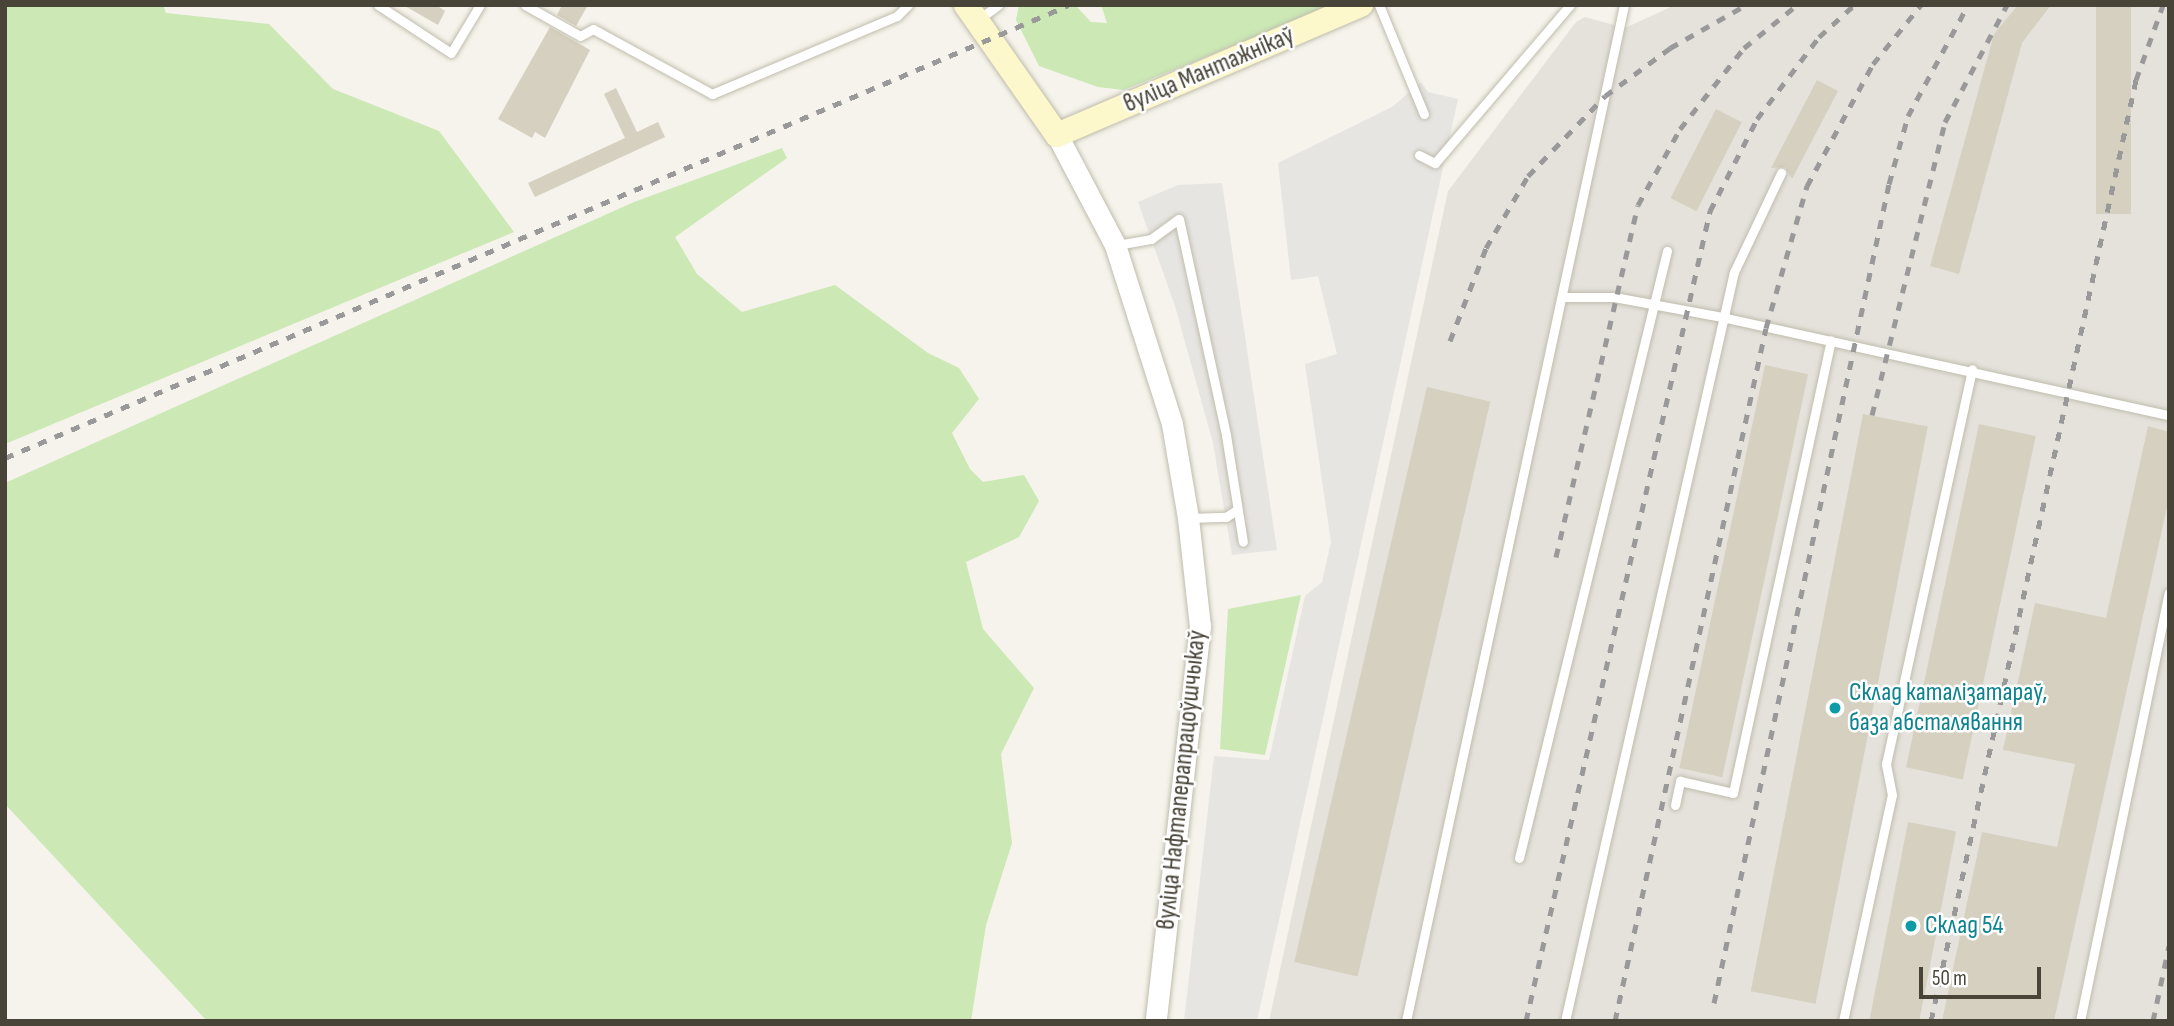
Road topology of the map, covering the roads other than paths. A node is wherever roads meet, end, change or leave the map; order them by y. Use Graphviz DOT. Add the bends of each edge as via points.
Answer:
graph roads {
  1 [pos="378,5"];
  2 [pos="480,5"];
  3 [pos="525,5"];
  4 [pos="908,5"];
  5 [pos="998,5"];
  6 [pos="1361,5"];
  7 [pos="1379,5"];
  8 [pos="1570,5"];
  9 [pos="1624,5"];
  10 [pos="972,13"];
  11 [pos="1424,114"];
  12 [pos="1056,135"];
  13 [pos="1419,155"];
  14 [pos="1781,173"];
  15 [pos="1115,245"];
  16 [pos="1667,251"];
  17 [pos="1562,297"];
  18 [pos="1651,304"];
  19 [pos="1722,317"];
  20 [pos="1831,341"];
  21 [pos="1972,369"];
  22 [pos="2169,415"];
  23 [pos="1238,509"];
  24 [pos="1188,518"];
  25 [pos="1242,542"];
  26 [pos="2169,593"];
  27 [pos="1675,805"];
  28 [pos="1519,858"];
  29 [pos="1156,1021"];
  30 [pos="1406,1021"];
  31 [pos="1565,1021"];
  32 [pos="1843,1021"];
  33 [pos="2080,1021"];
  1 -- 2 [label="lane" via="451,53"];
  3 -- 4 [label="lane" via="580,36 593,29 712,94 897,16"];
  5 -- 10 [label="lane"];
  6 -- 12 [label="main road, вуліца Мантажнікаў"];
  7 -- 11 [label="lane"];
  8 -- 13 [label="lane" via="1435,163"];
  9 -- 17 [label="lane"];
  10 -- 12 [label="main road, вуліца Нафтаперапрацоўшчыкаў"];
  12 -- 15 [label="street, вуліца Нафтаперапрацоўшчыкаў"];
  14 -- 19 [label="lane" via="1734,272"];
  15 -- 23 [label="lane" via="1151,239 1179,219"];
  15 -- 24 [label="street, вуліца Нафтаперапрацоўшчыкаў" via="1172,424"];
  16 -- 18 [label="lane"];
  17 -- 18 [label="lane" via="1614,297"];
  17 -- 30 [label="lane"];
  18 -- 19 [label="lane"];
  18 -- 28 [label="lane"];
  19 -- 20 [label="lane"];
  19 -- 31 [label="lane"];
  20 -- 21 [label="lane"];
  20 -- 27 [label="lane" via="1733,793 1680,781"];
  21 -- 22 [label="lane"];
  21 -- 32 [label="lane" via="1886,764 1892,795"];
  23 -- 24 [label="lane" via="1226,517"];
  23 -- 25 [label="lane"];
  24 -- 29 [label="street, вуліца Нафтаперапрацоўшчыкаў" via="1200,626"];
  26 -- 33 [label="lane"];
}
